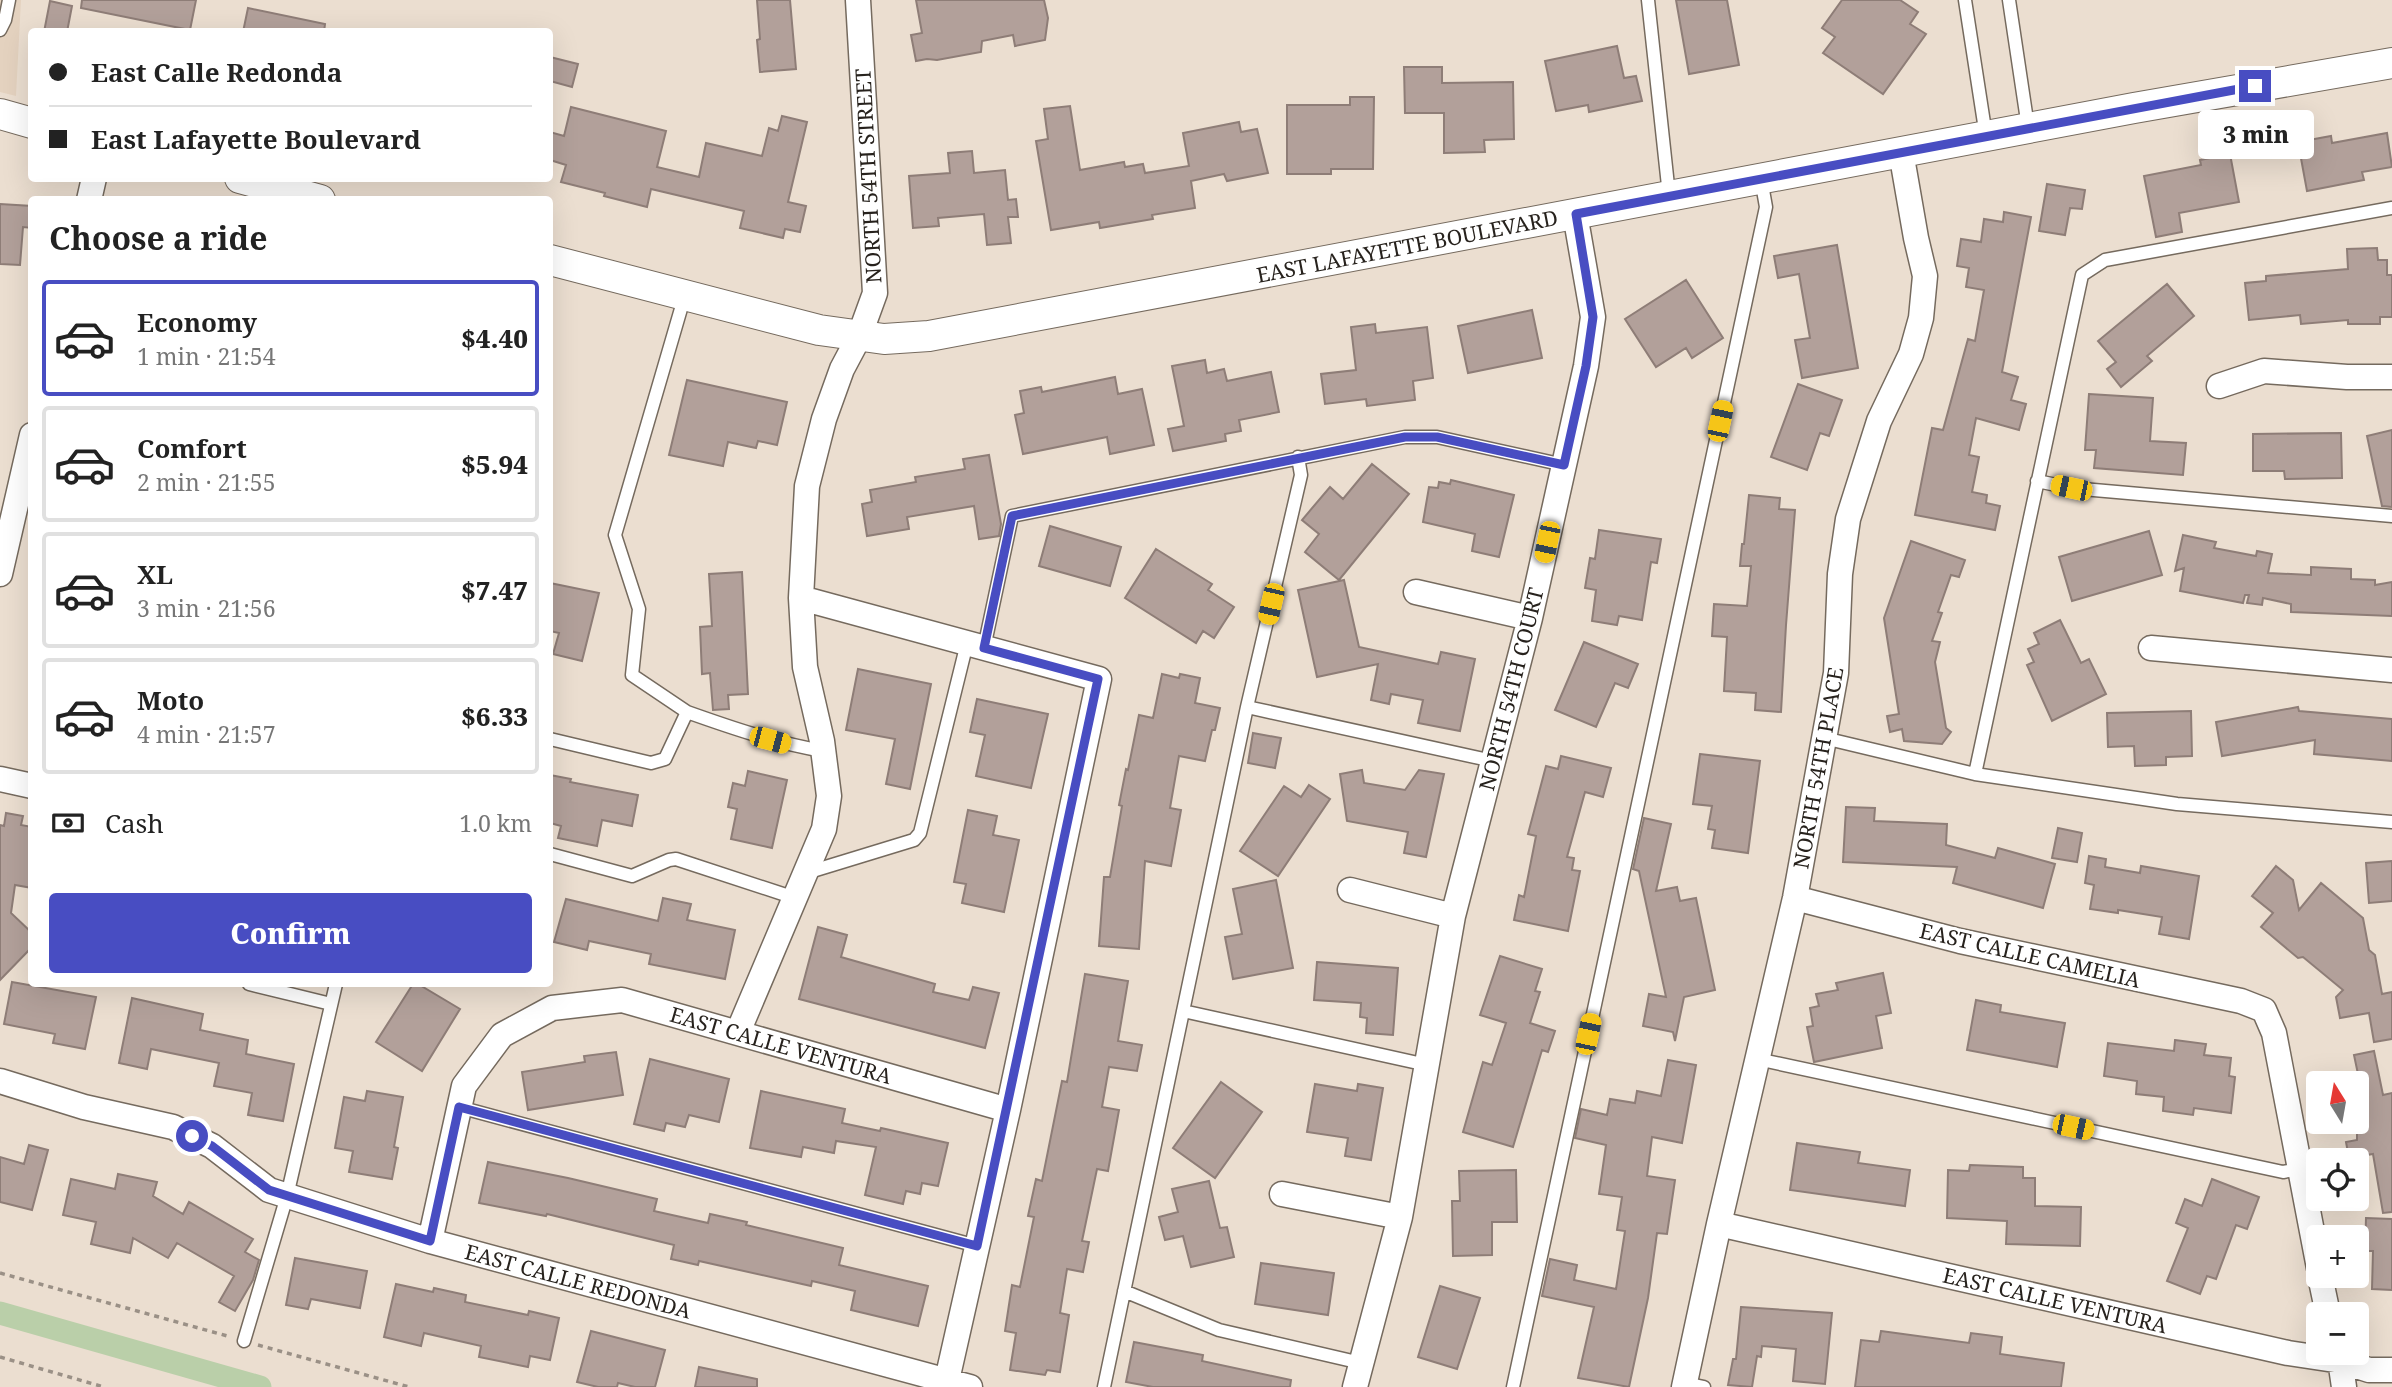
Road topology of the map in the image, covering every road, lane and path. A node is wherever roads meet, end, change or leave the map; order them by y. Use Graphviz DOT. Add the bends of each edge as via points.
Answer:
graph roads {
  1 [pos="9,0"];
  2 [pos="858,0"];
  3 [pos="1648,0"];
  4 [pos="1965,0"];
  5 [pos="2009,0"];
  6 [pos="0,30"];
  7 [pos="2392,63"];
  8 [pos="0,114"];
  9 [pos="28,122"];
  10 [pos="2028,128"];
  11 [pos="1986,136"];
  12 [pos="1901,152"];
  13 [pos="1761,179"];
  14 [pos="255,182"];
  15 [pos="305,196"];
  16 [pos="1669,196"];
  17 [pos="2392,208"];
  18 [pos="1576,214"];
  19 [pos="553,261"];
  20 [pos="685,295"];
  21 [pos="859,337"];
  22 [pos="2392,377"];
  23 [pos="2219,386"];
  24 [pos="28,446"];
  25 [pos="1298,457"];
  26 [pos="1564,465"];
  27 [pos="2038,481"];
  28 [pos="8,498"];
  29 [pos="2392,516"];
  30 [pos="0,574"];
  31 [pos="1416,592"];
  32 [pos="801,598"];
  33 [pos="1530,618"];
  34 [pos="976,645"];
  35 [pos="2151,648"];
  36 [pos="2392,670"];
  37 [pos="1247,707"];
  38 [pos="687,712"];
  39 [pos="1824,738"];
  40 [pos="553,740"];
  41 [pos="823,751"];
  42 [pos="1493,761"];
  43 [pos="1975,774"];
  44 [pos="0,779"];
  45 [pos="28,785"];
  46 [pos="2392,822"];
  47 [pos="553,855"];
  48 [pos="805,874"];
  49 [pos="1350,890"];
  50 [pos="795,898"];
  51 [pos="1795,898"];
  52 [pos="1453,916"];
  53 [pos="261,987"];
  54 [pos="335,987"];
  55 [pos="331,1004"];
  56 [pos="1183,1011"];
  57 [pos="738,1032"];
  58 [pos="1758,1059"];
  59 [pos="1427,1065"];
  60 [pos="0,1081"];
  61 [pos="459,1107"];
  62 [pos="1008,1110"];
  63 [pos="2300,1169"];
  64 [pos="1282,1194"];
  65 [pos="287,1196"];
  66 [pos="1400,1217"];
  67 [pos="1719,1224"];
  68 [pos="2311,1225"];
  69 [pos="430,1241"];
  70 [pos="977,1246"];
  71 [pos="0,1273"];
  72 [pos="1124,1291"];
  73 [pos="244,1341"];
  74 [pos="2306,1354"];
  75 [pos="0,1357"];
  76 [pos="1361,1363"];
  77 [pos="2341,1365"];
  78 [pos="2358,1365"];
  79 [pos="2392,1370"];
  80 [pos="958,1384"];
  81 [pos="1691,1386"];
  82 [pos="104,1387"];
  83 [pos="409,1387"];
  84 [pos="1104,1387"];
  85 [pos="1354,1387"];
  86 [pos="1513,1387"];
  87 [pos="2344,1387"];
  1 -- 6 [label="lane"];
  2 -- 21 [label="street, NORTH 54TH STREET" via="875,293"];
  3 -- 16 [label="lane"];
  4 -- 11 [label="lane"];
  5 -- 10 [label="lane"];
  7 -- 10 [label="street, EAST LAFAYETTE BOULEVARD"];
  8 -- 9 [label="street"];
  10 -- 11 [label="street, EAST LAFAYETTE BOULEVARD"];
  11 -- 12 [label="street, EAST LAFAYETTE BOULEVARD"];
  12 -- 13 [label="street, EAST LAFAYETTE BOULEVARD"];
  12 -- 39 [label="street, NORTH 54TH PLACE" via="1925,276 1921,318 1911,355 1879,421 1848,519 1840,574 1836,673"];
  13 -- 16 [label="street, EAST LAFAYETTE BOULEVARD"];
  13 -- 86 [label="lane" via="1766,207"];
  14 -- 15 [label="street"];
  16 -- 18 [label="street, EAST LAFAYETTE BOULEVARD"];
  17 -- 27 [label="lane" via="2105,260 2082,275"];
  18 -- 21 [label="street, EAST LAFAYETTE BOULEVARD" via="929,336"];
  18 -- 26 [label="street, NORTH 54TH COURT" via="1593,317"];
  19 -- 20 [label="street, EAST LAFAYETTE BOULEVARD"];
  20 -- 21 [label="street, EAST LAFAYETTE BOULEVARD"];
  20 -- 38 [label="lane" via="615,536 639,609 632,675"];
  21 -- 32 [label="street, NORTH 54TH STREET" via="824,419 807,486"];
  22 -- 23 [label="street" via="2264,371"];
  24 -- 28 [label="street"];
  25 -- 26 [label="lane" via="1405,437 1437,437"];
  25 -- 34 [label="lane" via="1012,516"];
  25 -- 37 [label="lane" via="1301,475"];
  26 -- 33 [label="street, NORTH 54TH COURT"];
  27 -- 29 [label="lane" via="2071,488"];
  27 -- 43 [label="lane"];
  28 -- 30 [label="street"];
  31 -- 33 [label="street"];
  32 -- 34 [label="street"];
  32 -- 41 [label="street, NORTH 54TH STREET" via="805,667"];
  33 -- 42 [label="street, NORTH 54TH COURT"];
  34 -- 48 [label="lane" via="920,834 914,840"];
  34 -- 62 [label="street" via="1098,679"];
  35 -- 36 [label="street"];
  37 -- 42 [label="lane"];
  37 -- 56 [label="lane"];
  38 -- 40 [label="lane" via="665,759 651,763"];
  38 -- 41 [label="lane" via="749,734"];
  39 -- 43 [label="lane"];
  39 -- 51 [label="street, NORTH 54TH PLACE"];
  41 -- 48 [label="street, NORTH 54TH STREET" via="828,807"];
  42 -- 52 [label="street, NORTH 54TH COURT"];
  43 -- 46 [label="lane" via="2177,804"];
  44 -- 45 [label="street"];
  47 -- 50 [label="lane" via="632,876 676,859"];
  48 -- 50 [label="street, NORTH 54TH STREET"];
  49 -- 52 [label="street"];
  50 -- 57 [label="street, NORTH 54TH STREET"];
  51 -- 58 [label="street, NORTH 54TH PLACE"];
  51 -- 63 [label="street, EAST CALLE CAMELIA" via="2264,1010 2274,1033"];
  52 -- 59 [label="street, NORTH 54TH COURT"];
  53 -- 55 [label="lane"];
  54 -- 55 [label="lane"];
  55 -- 65 [label="lane"];
  56 -- 59 [label="lane"];
  56 -- 72 [label="lane"];
  57 -- 61 [label="street, EAST CALLE VENTURA" via="622,1000 552,1008 502,1035 464,1086"];
  57 -- 62 [label="street, EAST CALLE VENTURA"];
  58 -- 63 [label="lane" via="2283,1172"];
  58 -- 67 [label="street, NORTH 54TH PLACE"];
  59 -- 66 [label="street, NORTH 54TH COURT"];
  60 -- 65 [label="street, EAST CALLE REDONDA" via="173,1128 212,1146 269,1190"];
  61 -- 69 [label="street"];
  61 -- 70 [label="lane"];
  62 -- 70 [label="street"];
  63 -- 68 [label="street"];
  64 -- 66 [label="street"];
  65 -- 69 [label="street, EAST CALLE REDONDA"];
  65 -- 73 [label="lane"];
  66 -- 76 [label="street, NORTH 54TH COURT"];
  67 -- 74 [label="street, EAST CALLE VENTURA"];
  67 -- 81 [label="street, NORTH 54TH PLACE"];
  69 -- 80 [label="street, EAST CALLE REDONDA"];
  70 -- 80 [label="street"];
  71 -- 73 [label="path"];
  72 -- 76 [label="lane" via="1219,1330"];
  72 -- 84 [label="lane"];
  73 -- 83 [label="path"];
  75 -- 82 [label="path"];
  76 -- 85 [label="street, NORTH 54TH COURT"];
  77 -- 87 [label="street"];
  78 -- 79 [label="street, EAST CALLE VENTURA"];
}
